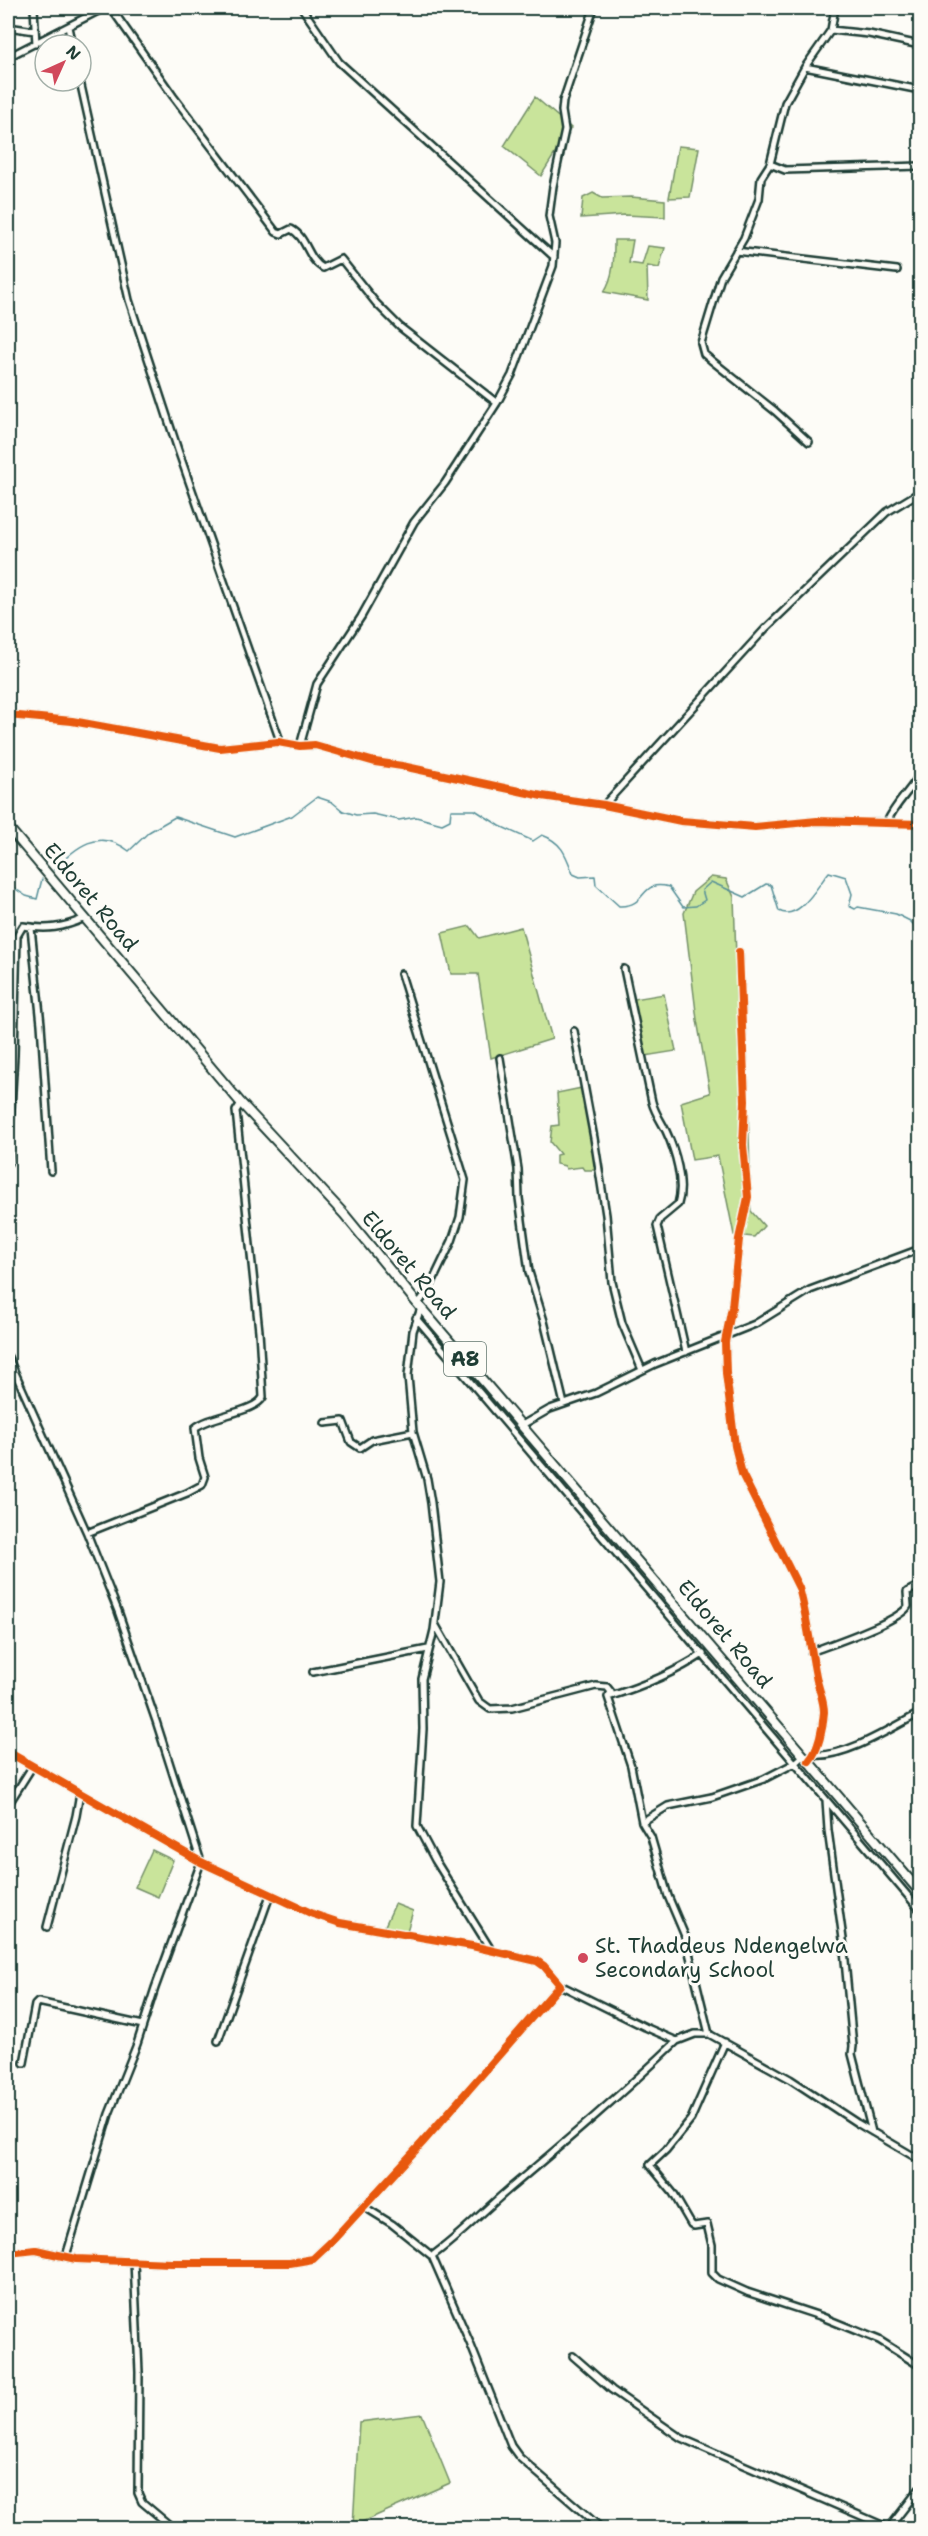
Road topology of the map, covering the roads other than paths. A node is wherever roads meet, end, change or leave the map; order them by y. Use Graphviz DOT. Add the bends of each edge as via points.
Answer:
graph roads {
  1 [pos="34,8"];
  2 [pos="104,8"];
  3 [pos="111,8"];
  4 [pos="302,8"];
  5 [pos="594,8"];
  6 [pos="835,8"];
  7 [pos="8,27"];
  8 [pos="68,27"];
  9 [pos="831,30"];
  10 [pos="35,31"];
  11 [pos="57,33"];
  12 [pos="69,33"];
  13 [pos="33,45"];
  14 [pos="921,45"];
  15 [pos="8,57"];
  16 [pos="805,67"];
  17 [pos="921,90"];
  18 [pos="82,93"];
  19 [pos="770,164"];
  20 [pos="921,166"];
  21 [pos="736,252"];
  22 [pos="554,256"];
  23 [pos="897,270"];
  24 [pos="497,403"];
  25 [pos="809,442"];
  26 [pos="921,492"];
  27 [pos="8,715"];
  28 [pos="278,742"];
  29 [pos="300,746"];
  30 [pos="921,774"];
  31 [pos="604,805"];
  32 [pos="887,822"];
  33 [pos="921,824"];
  34 [pos="8,827"];
  35 [pos="85,918"];
  36 [pos="31,928"];
  37 [pos="739,952"];
  38 [pos="624,969"];
  39 [pos="400,974"];
  40 [pos="574,1031"];
  41 [pos="500,1058"];
  42 [pos="242,1103"];
  43 [pos="8,1164"];
  44 [pos="51,1171"];
  45 [pos="921,1250"];
  46 [pos="419,1306"];
  47 [pos="416,1318"];
  48 [pos="726,1336"];
  49 [pos="686,1352"];
  50 [pos="8,1357"];
  51 [pos="642,1370"];
  52 [pos="564,1404"];
  53 [pos="325,1423"];
  54 [pos="522,1425"];
  55 [pos="413,1432"];
  56 [pos="87,1533"];
  57 [pos="921,1585"];
  58 [pos="435,1623"];
  59 [pos="428,1649"];
  60 [pos="812,1652"];
  61 [pos="703,1654"];
  62 [pos="313,1672"];
  63 [pos="608,1697"];
  64 [pos="921,1713"];
  65 [pos="8,1752"];
  66 [pos="809,1757"];
  67 [pos="795,1763"];
  68 [pos="32,1767"];
  69 [pos="80,1793"];
  70 [pos="826,1800"];
  71 [pos="8,1805"];
  72 [pos="642,1822"];
  73 [pos="201,1862"];
  74 [pos="921,1892"];
  75 [pos="270,1895"];
  76 [pos="921,1910"];
  77 [pos="47,1927"];
  78 [pos="491,1950"];
  79 [pos="560,1985"];
  80 [pos="143,2025"];
  81 [pos="709,2034"];
  82 [pos="218,2041"];
  83 [pos="677,2041"];
  84 [pos="725,2042"];
  85 [pos="24,2063"];
  86 [pos="872,2132"];
  87 [pos="921,2160"];
  88 [pos="363,2206"];
  89 [pos="8,2253"];
  90 [pos="66,2256"];
  91 [pos="432,2256"];
  92 [pos="134,2261"];
  93 [pos="573,2356"];
  94 [pos="921,2366"];
  95 [pos="921,2488"];
  96 [pos="173,2529"];
  97 [pos="601,2529"];
  98 [pos="889,2529"];
  1 -- 10 [label="street"];
  2 -- 8 [label="street"];
  3 -- 24 [label="street" via="172,96 276,232 293,229 323,268 341,259 400,327"];
  4 -- 22 [label="street" via="339,62"];
  5 -- 22 [label="street" via="563,101 566,130 549,216"];
  6 -- 9 [label="street"];
  7 -- 10 [label="street"];
  8 -- 11 [label="street"];
  8 -- 12 [label="street"];
  9 -- 14 [label="street"];
  9 -- 16 [label="street"];
  13 -- 15 [label="street"];
  16 -- 17 [label="street"];
  16 -- 19 [label="street" via="785,103"];
  18 -- 28 [label="street" via="129,300"];
  19 -- 20 [label="street" via="784,170"];
  19 -- 21 [label="street" via="761,178 759,199"];
  21 -- 23 [label="street"];
  21 -- 25 [label="street" via="721,276 701,343 704,354"];
  22 -- 24 [label="street" via="554,266 512,375"];
  24 -- 29 [label="street" via="445,483 414,522 361,617 317,684"];
  26 -- 31 [label="street" via="887,512 765,629"];
  27 -- 28 [label="street" via="72,721 220,748"];
  28 -- 29 [label="street"];
  29 -- 31 [label="street" via="315,745 375,762"];
  30 -- 32 [label="street"];
  31 -- 32 [label="street" via="681,821 732,826"];
  32 -- 33 [label="street"];
  34 -- 35 [label="highway, Eldoret Road / A8"];
  35 -- 36 [label="street" via="61,927"];
  35 -- 42 [label="highway, Eldoret Road / A8"];
  36 -- 43 [label="street" via="21,928 16,936"];
  36 -- 44 [label="street"];
  37 -- 48 [label="street" via="745,1101 743,1163 748,1197"];
  38 -- 49 [label="street" via="655,1114 666,1130 679,1180 678,1204 660,1219 658,1231"];
  39 -- 46 [label="street" via="465,1180 460,1218 452,1241"];
  40 -- 51 [label="street" via="606,1215 612,1282 622,1323"];
  41 -- 52 [label="street" via="529,1272"];
  42 -- 46 [label="highway, Eldoret Road / A8" via="344,1214"];
  42 -- 56 [label="street" via="236,1111 261,1400 195,1428 205,1477 202,1485"];
  45 -- 48 [label="street" via="810,1290 755,1324"];
  46 -- 47 [label="street"];
  46 -- 54 [label="highway, Eldoret Road / A8"];
  47 -- 55 [label="street" via="408,1365"];
  47 -- 61 [label="street"];
  48 -- 49 [label="street"];
  48 -- 60 [label="street" via="726,1373 738,1460 754,1501 799,1588"];
  49 -- 51 [label="street"];
  50 -- 56 [label="street"];
  51 -- 52 [label="street" via="606,1389"];
  52 -- 54 [label="street"];
  53 -- 55 [label="street" via="343,1420 351,1442 360,1448 372,1440"];
  54 -- 66 [label="highway, Eldoret Road / A8"];
  55 -- 58 [label="street" via="427,1479 439,1570"];
  56 -- 73 [label="street" via="118,1611"];
  57 -- 60 [label="street" via="907,1593 908,1606 903,1613"];
  58 -- 59 [label="street"];
  58 -- 63 [label="street" via="479,1701 490,1709 512,1708 600,1685 609,1689"];
  59 -- 62 [label="street"];
  59 -- 78 [label="street" via="422,1679 417,1826"];
  60 -- 66 [label="street" via="824,1710"];
  61 -- 63 [label="street" via="669,1675"];
  61 -- 67 [label="street"];
  63 -- 72 [label="street" via="631,1766"];
  64 -- 66 [label="street" via="845,1750"];
  65 -- 68 [label="street"];
  66 -- 67 [label="street"];
  66 -- 74 [label="highway, Eldoret Road / A8"];
  67 -- 70 [label="street"];
  67 -- 72 [label="street" via="737,1789 668,1806"];
  68 -- 69 [label="street"];
  68 -- 71 [label="street"];
  69 -- 73 [label="street"];
  69 -- 77 [label="street"];
  70 -- 76 [label="street"];
  70 -- 86 [label="street" via="852,2054"];
  72 -- 81 [label="street" via="651,1837 668,1896 685,1936"];
  73 -- 75 [label="street"];
  73 -- 80 [label="street"];
  75 -- 78 [label="street" via="340,1923"];
  75 -- 82 [label="street"];
  78 -- 79 [label="street" via="537,1961"];
  79 -- 83 [label="street"];
  79 -- 88 [label="street"];
  80 -- 85 [label="street" via="38,2002"];
  80 -- 90 [label="street" via="109,2114"];
  81 -- 83 [label="street"];
  81 -- 84 [label="street"];
  83 -- 91 [label="street" via="599,2115"];
  84 -- 86 [label="street"];
  84 -- 94 [label="street" via="691,2119 650,2165 691,2224 707,2224 712,2273 747,2292 879,2340"];
  86 -- 87 [label="street"];
  88 -- 91 [label="street"];
  88 -- 92 [label="street" via="307,2262"];
  89 -- 90 [label="street" via="36,2250"];
  90 -- 92 [label="street"];
  91 -- 97 [label="street" via="511,2446"];
  92 -- 96 [label="street" via="139,2372 138,2493 142,2502"];
  93 -- 98 [label="street" via="612,2390 681,2438"];
  95 -- 98 [label="street"];
}
